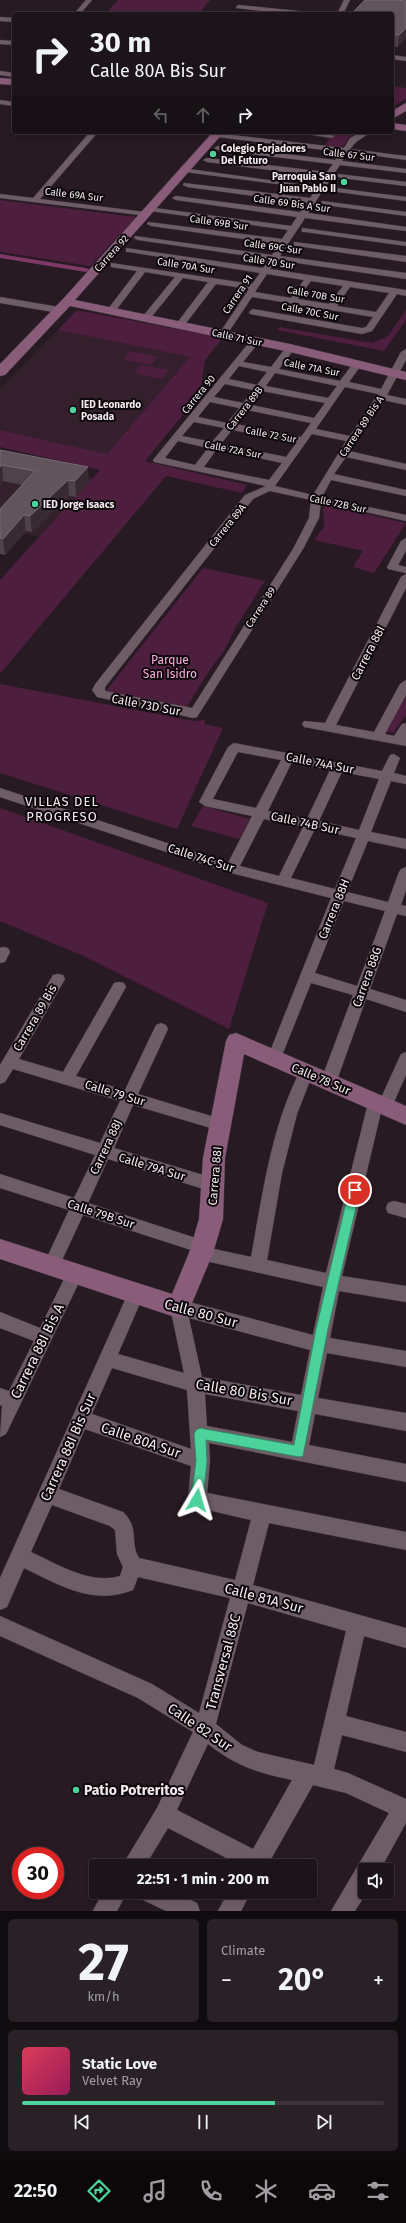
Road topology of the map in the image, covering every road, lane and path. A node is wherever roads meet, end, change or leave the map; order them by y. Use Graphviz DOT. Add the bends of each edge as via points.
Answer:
graph roads {
  1 [pos="89,0"];
  2 [pos="242,0"];
  3 [pos="347,0"];
  4 [pos="238,7"];
  5 [pos="79,12"];
  6 [pos="235,12"];
  7 [pos="289,12"];
  8 [pos="341,12"];
  9 [pos="0,19"];
  10 [pos="12,20"];
  11 [pos="0,42"];
  12 [pos="12,43"];
  13 [pos="394,57"];
  14 [pos="406,59"];
  15 [pos="0,73"];
  16 [pos="12,75"];
  17 [pos="0,81"];
  18 [pos="12,82"];
  19 [pos="12,96"];
  20 [pos="3,102"];
  21 [pos="406,105"];
  22 [pos="394,108"];
  23 [pos="399,122"];
  24 [pos="92,134"];
  25 [pos="217,134"];
  26 [pos="225,134"];
  27 [pos="315,134"];
  28 [pos="364,134"];
  29 [pos="331,136"];
  30 [pos="218,148"];
  31 [pos="343,150"];
  32 [pos="352,151"];
  33 [pos="406,158"];
  34 [pos="207,160"];
  35 [pos="338,162"];
  36 [pos="185,170"];
  37 [pos="406,171"];
  38 [pos="329,175"];
  39 [pos="341,176"];
  40 [pos="406,184"];
  41 [pos="186,185"];
  42 [pos="314,187"];
  43 [pos="330,189"];
  44 [pos="0,196"];
  45 [pos="176,198"];
  46 [pos="406,199"];
  47 [pos="35,200"];
  48 [pos="312,201"];
  49 [pos="325,203"];
  50 [pos="406,214"];
  51 [pos="302,215"];
  52 [pos="149,216"];
  53 [pos="289,228"];
  54 [pos="406,229"];
  55 [pos="306,230"];
  56 [pos="138,238"];
  57 [pos="284,242"];
  58 [pos="297,244"];
  59 [pos="406,244"];
  60 [pos="129,250"];
  61 [pos="274,257"];
  62 [pos="406,259"];
  63 [pos="114,265"];
  64 [pos="142,270"];
  65 [pos="265,271"];
  66 [pos="180,276"];
  67 [pos="406,276"];
  68 [pos="309,278"];
  69 [pos="214,281"];
  70 [pos="348,284"];
  71 [pos="252,290"];
  72 [pos="395,291"];
  73 [pos="406,292"];
  74 [pos="0,300"];
  75 [pos="292,301"];
  76 [pos="63,306"];
  77 [pos="332,307"];
  78 [pos="111,311"];
  79 [pos="253,312"];
  80 [pos="378,315"];
  81 [pos="146,318"];
  82 [pos="180,325"];
  83 [pos="223,334"];
  84 [pos="255,341"];
  85 [pos="290,348"];
  86 [pos="406,353"];
  87 [pos="236,363"];
  88 [pos="357,364"];
  89 [pos="273,370"];
  90 [pos="0,372"];
  91 [pos="400,374"];
  92 [pos="222,381"];
  93 [pos="343,384"];
  94 [pos="260,388"];
  95 [pos="383,394"];
  96 [pos="208,399"];
  97 [pos="331,401"];
  98 [pos="406,402"];
  99 [pos="245,406"];
  100 [pos="192,419"];
  101 [pos="317,421"];
  102 [pos="230,426"];
  103 [pos="310,431"];
  104 [pos="176,438"];
  105 [pos="352,439"];
  106 [pos="303,440"];
  107 [pos="215,446"];
  108 [pos="343,453"];
  109 [pos="158,460"];
  110 [pos="289,461"];
  111 [pos="406,466"];
  112 [pos="197,469"];
  113 [pos="328,476"];
  114 [pos="271,486"];
  115 [pos="406,493"];
  116 [pos="316,499"];
  117 [pos="406,518"];
  118 [pos="406,542"];
  119 [pos="406,570"];
  120 [pos="406,577"];
  121 [pos="406,684"];
  122 [pos="98,690"];
  123 [pos="196,711"];
  124 [pos="308,724"];
  125 [pos="406,727"];
  126 [pos="329,728"];
  127 [pos="377,737"];
  128 [pos="402,741"];
  129 [pos="289,757"];
  130 [pos="394,758"];
  131 [pos="338,767"];
  132 [pos="387,776"];
  133 [pos="406,780"];
  134 [pos="0,792"];
  135 [pos="205,802"];
  136 [pos="260,813"];
  137 [pos="311,824"];
  138 [pos="363,835"];
  139 [pos="406,844"];
  140 [pos="232,869"];
  141 [pos="406,872"];
  142 [pos="283,882"];
  143 [pos="339,896"];
  144 [pos="399,910"];
  145 [pos="307,976"];
  146 [pos="58,980"];
  147 [pos="119,987"];
  148 [pos="361,992"];
  149 [pos="406,1006"];
  150 [pos="161,1029"];
  151 [pos="236,1041"];
  152 [pos="406,1058"];
  153 [pos="274,1059"];
  154 [pos="10,1062"];
  155 [pos="306,1073"];
  156 [pos="0,1078"];
  157 [pos="67,1079"];
  158 [pos="328,1083"];
  159 [pos="129,1098"];
  160 [pos="380,1105"];
  161 [pos="406,1116"];
  162 [pos="0,1119"];
  163 [pos="221,1125"];
  164 [pos="104,1152"];
  165 [pos="0,1181"];
  166 [pos="212,1185"];
  167 [pos="79,1207"];
  168 [pos="0,1249"];
  169 [pos="201,1250"];
  170 [pos="258,1265"];
  171 [pos="51,1266"];
  172 [pos="75,1274"];
  173 [pos="332,1282"];
  174 [pos="136,1294"];
  175 [pos="406,1294"];
  176 [pos="178,1308"];
  177 [pos="0,1320"];
  178 [pos="44,1337"];
  179 [pos="319,1344"];
  180 [pos="107,1359"];
  181 [pos="406,1359"];
  182 [pos="195,1384"];
  183 [pos="6,1399"];
  184 [pos="308,1404"];
  185 [pos="81,1419"];
  186 [pos="406,1422"];
  187 [pos="0,1428"];
  188 [pos="200,1434"];
  189 [pos="299,1452"];
  190 [pos="201,1461"];
  191 [pos="406,1473"];
  192 [pos="47,1494"];
  193 [pos="262,1514"];
  194 [pos="406,1541"];
  195 [pos="19,1556"];
  196 [pos="130,1560"];
  197 [pos="243,1592"];
  198 [pos="0,1600"];
  199 [pos="358,1623"];
  200 [pos="0,1626"];
  201 [pos="406,1638"];
  202 [pos="335,1723"];
  203 [pos="205,1728"];
  204 [pos="406,1742"];
  205 [pos="315,1774"];
  206 [pos="404,1809"];
  207 [pos="164,1814"];
  208 [pos="137,1859"];
  209 [pos="247,1859"];
  210 [pos="259,1859"];
  211 [pos="372,1863"];
  212 [pos="358,1887"];
  213 [pos="112,1899"];
  214 [pos="165,1899"];
  215 [pos="236,1899"];
  216 [pos="104,1911"];
  217 [pos="189,1911"];
  218 [pos="229,1911"];
  219 [pos="342,1911"];
  1 -- 5 [label="street"];
  2 -- 4 [label="street"];
  3 -- 8 [label="street"];
  4 -- 6 [label="street"];
  4 -- 7 [label="street"];
  9 -- 10 [label="street"];
  11 -- 12 [label="street"];
  13 -- 14 [label="street"];
  15 -- 16 [label="street"];
  17 -- 18 [label="street"];
  19 -- 20 [label="street"];
  21 -- 22 [label="street"];
  21 -- 23 [label="street"];
  24 -- 47 [label="street"];
  25 -- 36 [label="street, Carrera 92"];
  26 -- 31 [label="street"];
  27 -- 29 [label="street"];
  28 -- 35 [label="street, Carrera 91" via="353,140"];
  30 -- 35 [label="street, Calle 67 Sur"];
  32 -- 33 [label="street"];
  34 -- 38 [label="street"];
  35 -- 37 [label="street, Calle 67 Sur"];
  35 -- 38 [label="street, Carrera 91"];
  36 -- 42 [label="street"];
  36 -- 52 [label="street, Carrera 92"];
  38 -- 48 [label="street, Carrera 91"];
  39 -- 40 [label="street"];
  41 -- 48 [label="street"];
  43 -- 46 [label="street"];
  44 -- 47 [label="street, Calle 69A Sur"];
  45 -- 51 [label="street, Calle 69 Bis A Sur"];
  47 -- 52 [label="street, Calle 69A Sur"];
  48 -- 51 [label="street, Carrera 91"];
  49 -- 50 [label="street"];
  51 -- 54 [label="street, Calle 69 Bis A Sur"];
  51 -- 57 [label="street, Carrera 91"];
  52 -- 53 [label="street, Calle 69A Sur"];
  52 -- 57 [label="street, Calle 69B Sur"];
  52 -- 76 [label="street, Carrera 92"];
  55 -- 59 [label="street"];
  56 -- 61 [label="street, Calle 69C Sur"];
  57 -- 61 [label="street, Carrera 91"];
  58 -- 62 [label="street"];
  60 -- 65 [label="street, Calle 70 Sur"];
  61 -- 65 [label="street, Carrera 91"];
  61 -- 67 [label="street, Calle 69C Sur"];
  63 -- 64 [label="street, Calle 70A Sur"];
  64 -- 66 [label="street, Calle 70A Sur"];
  64 -- 78 [label="street"];
  65 -- 68 [label="street, Calle 70 Sur"];
  65 -- 71 [label="street, Carrera 91"];
  66 -- 69 [label="street, Calle 70A Sur"];
  66 -- 81 [label="street"];
  68 -- 70 [label="street, Calle 70 Sur"];
  68 -- 75 [label="street"];
  69 -- 71 [label="street, Calle 70A Sur"];
  69 -- 82 [label="street"];
  70 -- 72 [label="street, Calle 70 Sur"];
  70 -- 77 [label="street"];
  71 -- 75 [label="street, Calle 70B Sur"];
  71 -- 83 [label="street, Carrera 91"];
  72 -- 73 [label="street, Calle 70 Sur"];
  72 -- 80 [label="street"];
  74 -- 76 [label="street, Calle 71 Sur"];
  75 -- 77 [label="street, Calle 70B Sur"];
  76 -- 78 [label="street, Calle 71 Sur"];
  76 -- 90 [label="street, Carrera 92"];
  77 -- 80 [label="street, Calle 70B Sur"];
  78 -- 81 [label="street, Calle 71 Sur"];
  79 -- 80 [label="street, Calle 70C Sur" via="362,332 369,329"];
  81 -- 82 [label="street, Calle 71 Sur"];
  82 -- 83 [label="street, Calle 71 Sur"];
  83 -- 84 [label="street, Calle 71 Sur"];
  84 -- 85 [label="street, Calle 71 Sur"];
  84 -- 87 [label="street, Carrera 90"];
  85 -- 88 [label="street, Calle 71 Sur"];
  85 -- 89 [label="street, Carrera 89B"];
  86 -- 91 [label="street, Carrera 89 Bis A"];
  87 -- 89 [label="street, Calle 71A Sur"];
  87 -- 92 [label="street, Carrera 90"];
  88 -- 91 [label="street, Calle 71 Sur"];
  88 -- 93 [label="street, Carrera 89A"];
  89 -- 93 [label="street, Calle 71A Sur"];
  89 -- 94 [label="street, Carrera 89B"];
  91 -- 95 [label="street, Carrera 89 Bis A"];
  92 -- 94 [label="street"];
  92 -- 96 [label="street, Carrera 90"];
  93 -- 95 [label="street, Calle 71A Sur"];
  93 -- 97 [label="street, Carrera 89A"];
  94 -- 97 [label="street"];
  94 -- 99 [label="street, Carrera 89B"];
  95 -- 98 [label="street, Calle 71A Sur"];
  95 -- 105 [label="street, Carrera 89 Bis A"];
  96 -- 99 [label="street"];
  96 -- 100 [label="street, Carrera 90"];
  97 -- 101 [label="street, Carrera 89A"];
  99 -- 101 [label="street"];
  99 -- 102 [label="street, Carrera 89B"];
  100 -- 102 [label="street, Calle 72 Sur"];
  100 -- 104 [label="street, Carrera 90"];
  101 -- 103 [label="street, Carrera 89A"];
  102 -- 106 [label="street, Calle 72 Sur"];
  102 -- 107 [label="street, Carrera 89B"];
  103 -- 105 [label="street"];
  103 -- 106 [label="street, Carrera 89A"];
  104 -- 107 [label="street, Calle 72A Sur"];
  104 -- 109 [label="street, Carrera 90"];
  105 -- 108 [label="street, Carrera 89 Bis A"];
  106 -- 110 [label="street, Carrera 89A"];
  107 -- 110 [label="street, Calle 72A Sur"];
  107 -- 112 [label="street, Carrera 89B"];
  108 -- 111 [label="street"];
  108 -- 113 [label="street, Carrera 89 Bis A"];
  109 -- 112 [label="street, Calle 72B Sur"];
  110 -- 114 [label="street, Carrera 89A"];
  112 -- 114 [label="street, Calle 72B Sur"];
  113 -- 115 [label="street"];
  113 -- 116 [label="street, Carrera 89 Bis A"];
  114 -- 116 [label="street, Calle 72B Sur"];
  114 -- 122 [label="street, Carrera 89A" via="249,497"];
  116 -- 117 [label="street, Calle 72B Sur"];
  116 -- 123 [label="street, Carrera 89" via="314,518 298,549"];
  118 -- 119 [label="street" via="392,567"];
  120 -- 126 [label="street, Carrera 88I"];
  121 -- 127 [label="street"];
  122 -- 123 [label="street, Calle 73D Sur" via="106,696 193,714"];
  124 -- 126 [label="street"];
  125 -- 128 [label="street"];
  126 -- 127 [label="street"];
  127 -- 128 [label="street"];
  129 -- 131 [label="street, Calle 74A Sur"];
  129 -- 135 [label="street, Calle 74A Sur" via="234,747"];
  129 -- 136 [label="street"];
  130 -- 132 [label="street, Carrera 88H"];
  131 -- 132 [label="street, Calle 74A Sur"];
  131 -- 137 [label="street"];
  132 -- 133 [label="street, Calle 74A Sur"];
  132 -- 138 [label="street, Carrera 88H"];
  134 -- 140 [label="street, Calle 74C Sur"];
  135 -- 136 [label="street, Calle 74B Sur"];
  136 -- 137 [label="street, Calle 74B Sur"];
  136 -- 140 [label="street"];
  137 -- 138 [label="street, Calle 74B Sur"];
  137 -- 142 [label="street"];
  138 -- 139 [label="street, Calle 74B Sur"];
  138 -- 143 [label="street, Carrera 88H"];
  140 -- 142 [label="street, Calle 74C Sur"];
  141 -- 144 [label="street, Carrera 88G"];
  142 -- 143 [label="street, Calle 74C Sur"];
  143 -- 144 [label="street, Calle 74C Sur"];
  143 -- 145 [label="street, Carrera 88H"];
  144 -- 148 [label="street, Carrera 88G"];
  145 -- 148 [label="street"];
  145 -- 153 [label="street, Carrera 88H"];
  146 -- 154 [label="street, Carrera 89 Bis"];
  147 -- 157 [label="street"];
  148 -- 149 [label="street"];
  148 -- 158 [label="street, Carrera 88G"];
  150 -- 159 [label="street, Carrera 88J"];
  151 -- 153 [label="street, Calle 78 Sur"];
  151 -- 163 [label="street, Carrera 88I"];
  152 -- 160 [label="street"];
  153 -- 155 [label="street, Calle 78 Sur"];
  154 -- 156 [label="street, Carrera 89 Bis"];
  154 -- 157 [label="street, Calle 79 Sur"];
  155 -- 158 [label="street, Calle 78 Sur"];
  155 -- 170 [label="street" via="289,1114 274,1173"];
  157 -- 159 [label="street, Calle 79 Sur"];
  158 -- 160 [label="street, Calle 78 Sur"];
  159 -- 163 [label="street, Calle 79 Sur"];
  159 -- 164 [label="street, Carrera 88J"];
  160 -- 161 [label="street, Calle 78 Sur"];
  160 -- 173 [label="street"];
  162 -- 164 [label="street, Calle 79A Sur"];
  163 -- 166 [label="street, Carrera 88I" via="214,1158"];
  164 -- 166 [label="street, Calle 79A Sur"];
  164 -- 167 [label="street, Carrera 88J"];
  165 -- 167 [label="street, Calle 79B Sur"];
  166 -- 169 [label="street, Carrera 88I" via="211,1219"];
  167 -- 169 [label="street, Calle 79B Sur"];
  167 -- 171 [label="street, Carrera 88J"];
  168 -- 171 [label="street, Calle 80 Sur"];
  169 -- 170 [label="street, Calle 79B Sur"];
  169 -- 176 [label="street, Carrera 88I"];
  170 -- 173 [label="street, Calle 79B Sur"];
  171 -- 172 [label="street, Calle 80 Sur"];
  172 -- 174 [label="street, Calle 80 Sur"];
  172 -- 178 [label="street, Carrera 88I Bis A"];
  173 -- 175 [label="street, Calle 79B Sur"];
  173 -- 179 [label="street"];
  174 -- 176 [label="street, Calle 80 Sur"];
  174 -- 180 [label="street, Carrera 88I Bis Sur"];
  176 -- 179 [label="street, Calle 80 Sur"];
  176 -- 182 [label="street"];
  177 -- 178 [label="street"];
  178 -- 183 [label="street, Carrera 88I Bis A"];
  179 -- 181 [label="street, Calle 80 Sur"];
  179 -- 184 [label="street"];
  180 -- 182 [label="street, Calle 80 Bis Sur"];
  180 -- 185 [label="street, Carrera 88I Bis Sur"];
  182 -- 184 [label="street, Calle 80 Bis Sur"];
  182 -- 188 [label="street"];
  183 -- 187 [label="street, Carrera 88I Bis A"];
  184 -- 186 [label="street, Calle 80 Bis Sur"];
  184 -- 189 [label="street"];
  185 -- 190 [label="street, Calle 80A Sur"];
  185 -- 192 [label="street, Carrera 88I Bis Sur"];
  188 -- 189 [label="street"];
  188 -- 190 [label="street"];
  189 -- 191 [label="street"];
  190 -- 193 [label="street" via="197,1500"];
  192 -- 195 [label="street, Carrera 88I Bis Sur"];
  192 -- 196 [label="street" via="116,1519 124,1526"];
  193 -- 194 [label="street"];
  193 -- 197 [label="street, Transversal 88C"];
  195 -- 196 [label="street" via="90,1586 104,1589 119,1587 126,1583"];
  195 -- 198 [label="street, Carrera 88I Bis Sur"];
  196 -- 197 [label="street, Calle 81A Sur"];
  197 -- 199 [label="street, Calle 81A Sur"];
  197 -- 203 [label="street, Transversal 88C"];
  199 -- 201 [label="street, Calle 81A Sur"];
  199 -- 202 [label="street"];
  200 -- 203 [label="street, Calle 82 Sur" via="144,1691"];
  202 -- 204 [label="street"];
  202 -- 205 [label="street"];
  203 -- 205 [label="street, Calle 82 Sur" via="235,1752 256,1762"];
  203 -- 207 [label="street, Transversal 88C"];
  205 -- 206 [label="street, Calle 82 Sur" via="348,1783"];
  205 -- 210 [label="street"];
  206 -- 211 [label="street"];
  207 -- 208 [label="street, Transversal 88C"];
  207 -- 209 [label="street"];
  212 -- 219 [label="street"];
  213 -- 216 [label="street"];
  214 -- 217 [label="street"];
  215 -- 218 [label="street"];
}
